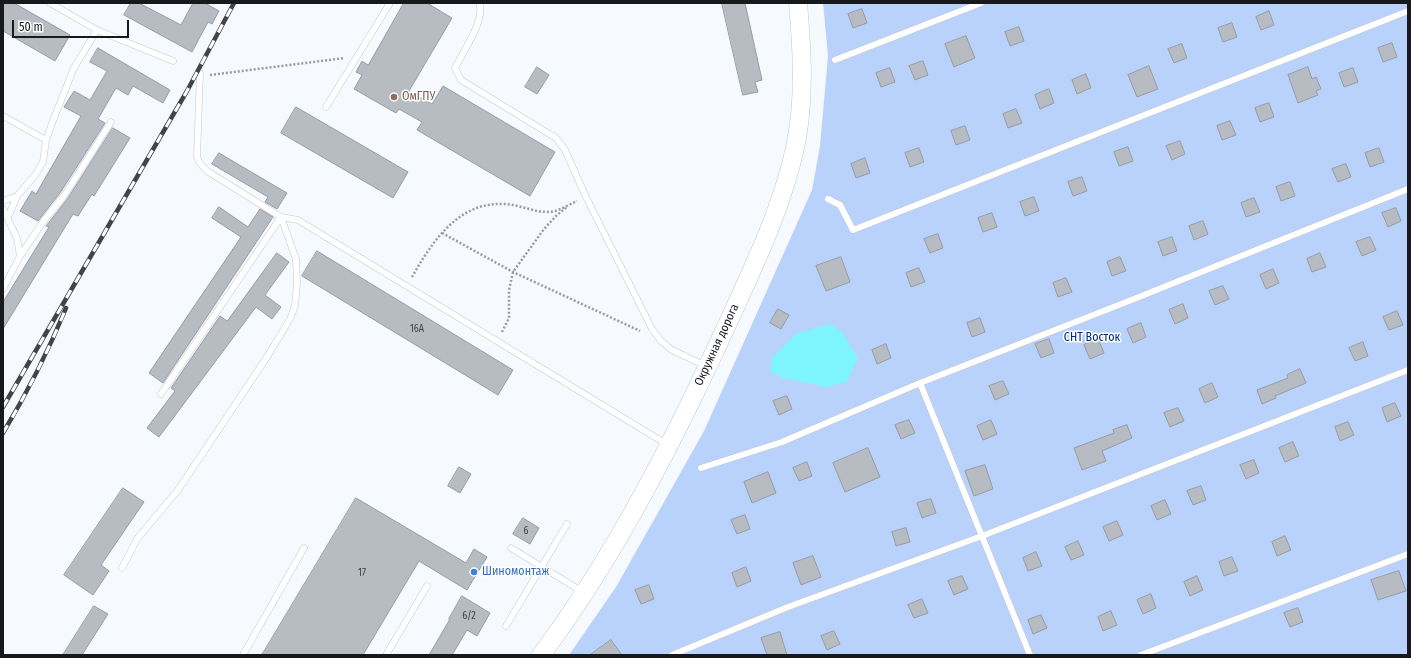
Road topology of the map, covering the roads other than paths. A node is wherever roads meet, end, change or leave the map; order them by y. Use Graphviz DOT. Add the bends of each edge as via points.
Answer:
graph roads {
  1 [pos="50,3"];
  2 [pos="390,3"];
  3 [pos="479,3"];
  4 [pos="798,3"];
  5 [pos="981,3"];
  6 [pos="1408,11"];
  7 [pos="97,30"];
  8 [pos="173,60"];
  9 [pos="835,60"];
  10 [pos="200,73"];
  11 [pos="326,107"];
  12 [pos="3,116"];
  13 [pos="111,122"];
  14 [pos="46,140"];
  15 [pos="1408,189"];
  16 [pos="17,196"];
  17 [pos="828,199"];
  18 [pos="3,200"];
  19 [pos="3,209"];
  20 [pos="8,217"];
  21 [pos="281,217"];
  22 [pos="20,256"];
  23 [pos="3,289"];
  24 [pos="707,366"];
  25 [pos="1408,370"];
  26 [pos="920,383"];
  27 [pos="161,394"];
  28 [pos="668,445"];
  29 [pos="701,468"];
  30 [pos="567,524"];
  31 [pos="982,536"];
  32 [pos="304,548"];
  33 [pos="510,548"];
  34 [pos="1408,554"];
  35 [pos="541,566"];
  36 [pos="122,568"];
  37 [pos="427,586"];
  38 [pos="585,593"];
  39 [pos="506,626"];
  40 [pos="243,655"];
  41 [pos="386,655"];
  42 [pos="541,655"];
  43 [pos="672,655"];
  44 [pos="1030,655"];
  45 [pos="1141,655"];
  1 -- 7 [label="lane"];
  2 -- 11 [label="lane"];
  3 -- 24 [label="lane" via="479,21 455,68 461,80 556,138 565,150 652,329 672,350"];
  4 -- 24 [label="main road, Окружная дорога" via="801,93 796,142 787,178 745,284"];
  5 -- 9 [label="lane"];
  6 -- 17 [label="lane" via="853,230 840,205"];
  7 -- 8 [label="lane"];
  7 -- 14 [label="lane" via="74,68"];
  10 -- 21 [label="lane" via="200,163 207,172"];
  12 -- 14 [label="lane"];
  13 -- 22 [label="lane" via="64,196"];
  14 -- 16 [label="lane" via="42,162 36,174"];
  15 -- 26 [label="lane"];
  16 -- 18 [label="lane"];
  16 -- 20 [label="lane"];
  19 -- 20 [label="lane"];
  20 -- 22 [label="lane" via="17,238"];
  21 -- 27 [label="lane"];
  21 -- 28 [label="lane" via="298,220"];
  21 -- 36 [label="lane" via="296,260 295,306 290,319 178,490 137,539"];
  22 -- 23 [label="lane"];
  24 -- 28 [label="main road, Окружная дорога"];
  25 -- 31 [label="lane"];
  26 -- 29 [label="lane" via="782,442"];
  26 -- 31 [label="lane"];
  28 -- 38 [label="main road, Окружная дорога" via="610,553"];
  30 -- 35 [label="lane"];
  31 -- 43 [label="lane" via="788,607"];
  31 -- 44 [label="lane"];
  32 -- 40 [label="lane"];
  33 -- 35 [label="lane"];
  34 -- 45 [label="lane"];
  35 -- 38 [label="lane"];
  35 -- 39 [label="lane"];
  37 -- 41 [label="lane"];
  38 -- 42 [label="main road, Окружная дорога"];
}
